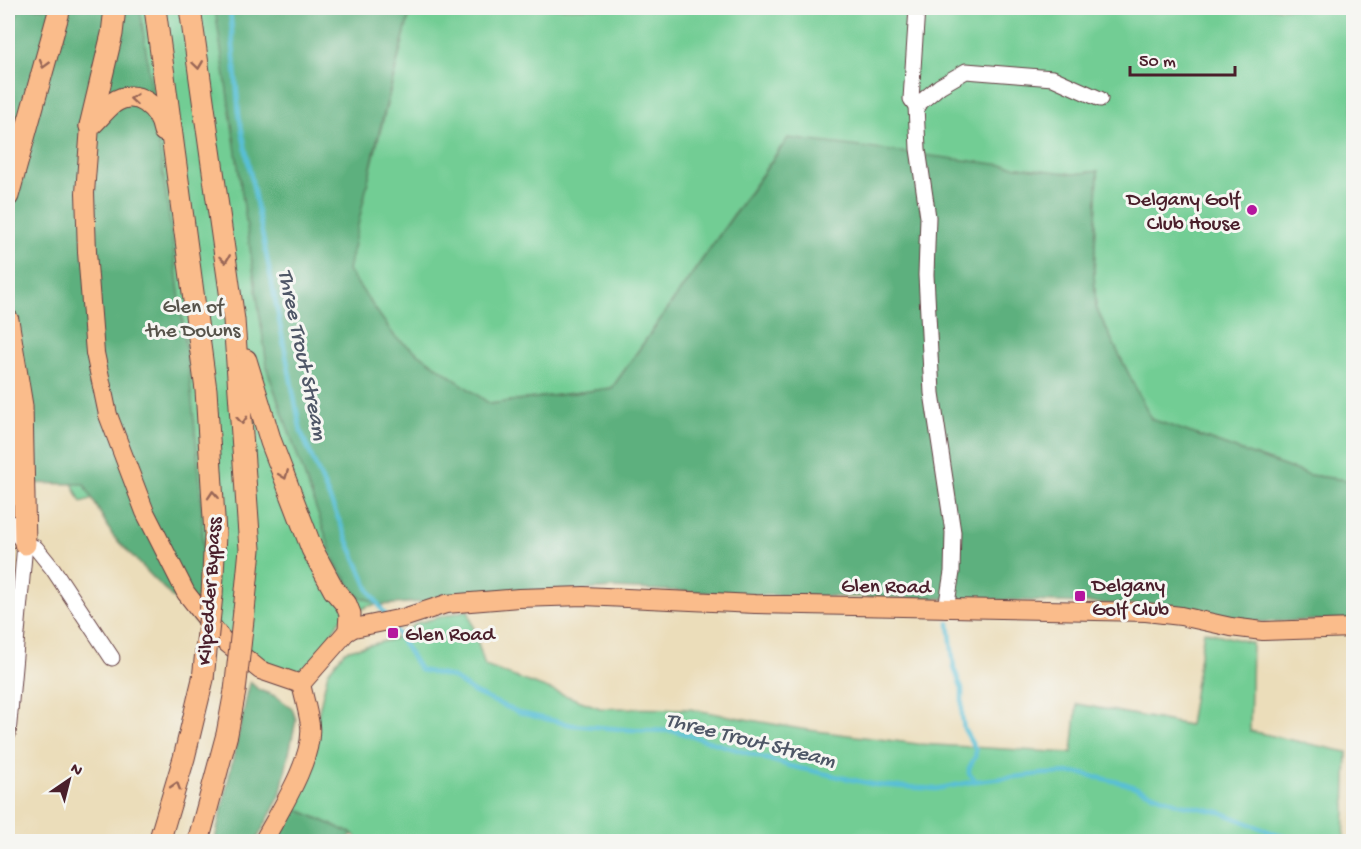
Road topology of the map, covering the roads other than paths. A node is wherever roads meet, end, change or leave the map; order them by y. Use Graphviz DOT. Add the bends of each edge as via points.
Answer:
graph roads {
  1 [pos="60,8"];
  2 [pos="115,8"];
  3 [pos="155,8"];
  4 [pos="190,8"];
  5 [pos="916,8"];
  6 [pos="1100,99"];
  7 [pos="916,106"];
  8 [pos="90,126"];
  9 [pos="8,196"];
  10 [pos="189,264"];
  11 [pos="8,320"];
  12 [pos="234,320"];
  13 [pos="8,521"];
  14 [pos="26,544"];
  15 [pos="946,609"];
  16 [pos="1353,628"];
  17 [pos="350,629"];
  18 [pos="112,658"];
  19 [pos="301,684"];
  20 [pos="8,734"];
  21 [pos="159,842"];
  22 [pos="198,842"];
  23 [pos="263,842"];
  1 -- 9 [label="highway, one-way"];
  2 -- 8 [label="highway"];
  3 -- 10 [label="highway"];
  4 -- 12 [label="highway, one-way"];
  5 -- 7 [label="street" via="911,99"];
  6 -- 7 [label="street" via="1053,78 966,70"];
  7 -- 15 [label="street" via="928,218 926,275 932,393 952,532 952,572"];
  10 -- 8 [label="highway, one-way" via="175,226 159,113 144,100 128,97 114,102"];
  8 -- 19 [label="main road" via="85,193 89,294 94,353 112,426 146,512 186,593 223,640 260,670"];
  21 -- 10 [label="highway, Kilpedder Bypass, one-way, bridge" via="203,679 212,595 215,534 206,390"];
  11 -- 14 [label="highway" via="22,406"];
  12 -- 17 [label="highway, one-way" via="271,442 312,549 346,604"];
  12 -- 22 [label="highway, Kilpedder Bypass, one-way, bridge" via="250,549 235,691"];
  13 -- 14 [label="street"];
  14 -- 18 [label="street" via="36,548 53,569"];
  14 -- 20 [label="street"];
  15 -- 16 [label="main road, Glen Road" via="1146,612 1263,631"];
  15 -- 17 [label="main road, Glen Road" via="584,596 519,598 446,604"];
  17 -- 19 [label="main road"];
  19 -- 23 [label="main road" via="310,739 296,784"];
}
